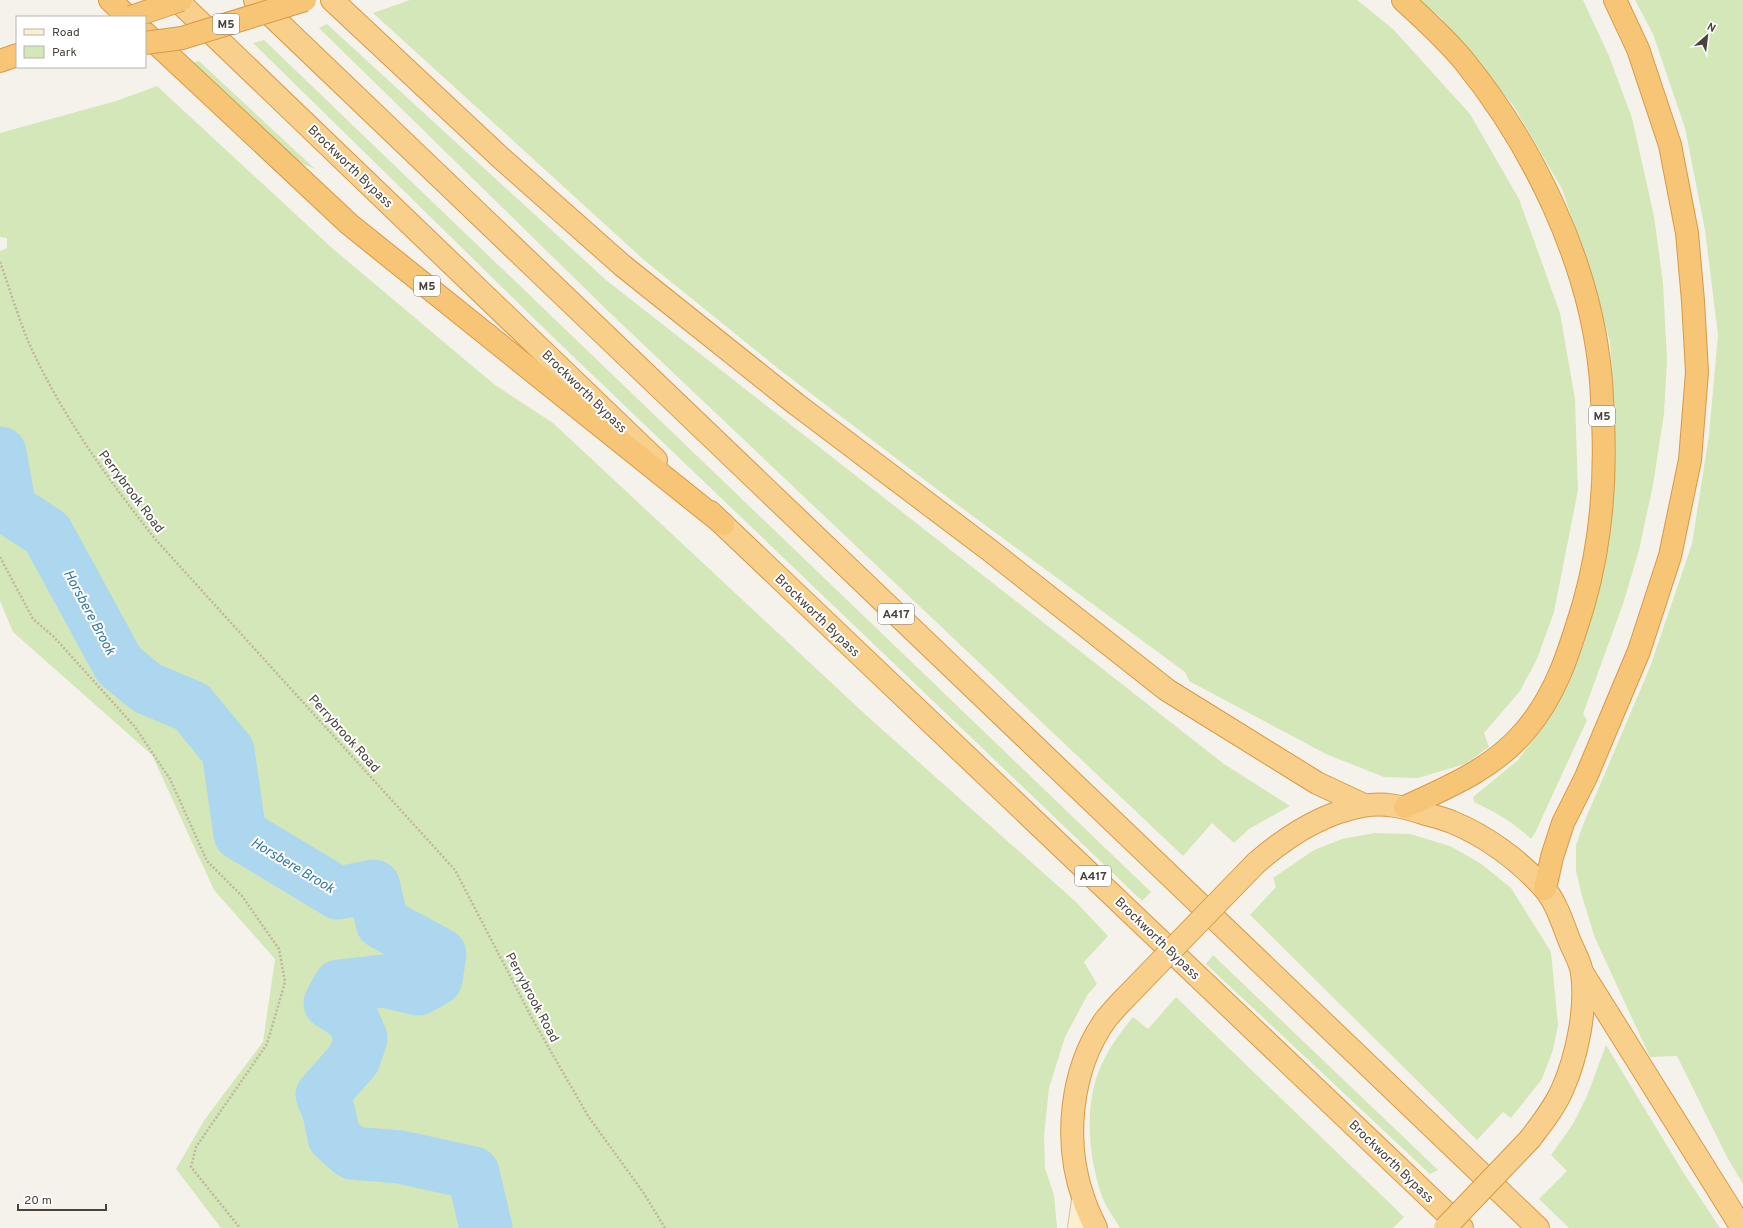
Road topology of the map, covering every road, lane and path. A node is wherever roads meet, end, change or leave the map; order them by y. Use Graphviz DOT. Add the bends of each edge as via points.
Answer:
graph roads {
  1 [pos="110,0"];
  2 [pos="177,0"];
  3 [pos="181,0"];
  4 [pos="255,0"];
  5 [pos="305,0"];
  6 [pos="332,0"];
  7 [pos="1403,0"];
  8 [pos="1615,0"];
  9 [pos="129,16"];
  10 [pos="133,16"];
  11 [pos="146,34"];
  12 [pos="146,43"];
  13 [pos="16,55"];
  14 [pos="16,60"];
  15 [pos="0,62"];
  16 [pos="0,262"];
  17 [pos="723,524"];
  18 [pos="0,557"];
  19 [pos="1364,806"];
  20 [pos="1405,807"];
  21 [pos="1545,889"];
  22 [pos="1582,972"];
  23 [pos="1084,1200"];
  24 [pos="240,1228"];
  25 [pos="665,1228"];
  26 [pos="1079,1228"];
  27 [pos="1096,1228"];
  28 [pos="1445,1228"];
  29 [pos="1462,1228"];
  30 [pos="1538,1228"];
  31 [pos="1742,1228"];
  1 -- 9 [label="highway"];
  2 -- 17 [label="highway, Brockworth Bypass / A417"];
  3 -- 10 [label="highway, bridge"];
  4 -- 30 [label="highway, A417"];
  5 -- 12 [label="highway, M5, bridge" via="182,38"];
  6 -- 19 [label="highway" via="501,158 623,266 796,404 992,552 1167,690 1317,783"];
  7 -- 20 [label="highway, M5" via="1463,60 1491,97 1527,154 1561,221 1590,316 1600,370 1604,445 1598,540 1589,583 1557,684 1525,732 1509,748 1471,776"];
  8 -- 21 [label="highway" via="1638,49 1670,145 1687,233 1697,372 1690,460 1670,556 1639,651 1586,777 1563,823"];
  11 -- 17 [label="highway, M5" via="349,224"];
  13 -- 15 [label="highway"];
  14 -- 15 [label="highway"];
  16 -- 25 [label="path, Perrybrook Road" via="34,353 79,434 122,497 156,540 455,870 534,1022 588,1116 643,1192"];
  17 -- 29 [label="highway, Brockworth Bypass / A417"];
  18 -- 24 [label="path" via="33,619 54,637 135,727 170,779 207,861 242,896 279,949 285,982 267,1044 196,1147 192,1167"];
  19 -- 20 [label="highway"];
  19 -- 23 [label="highway, bridge" via="1320,820 1296,832 1272,849 1106,1020 1082,1069 1073,1116 1075,1164"];
  20 -- 21 [label="highway" via="1451,821 1485,839 1510,856"];
  21 -- 22 [label="highway" via="1557,911"];
  22 -- 28 [label="highway, bridge" via="1580,1029 1563,1089 1547,1117 1530,1139"];
  22 -- 31 [label="highway"];
  23 -- 26 [label="main road"];
  23 -- 27 [label="highway"];
}
